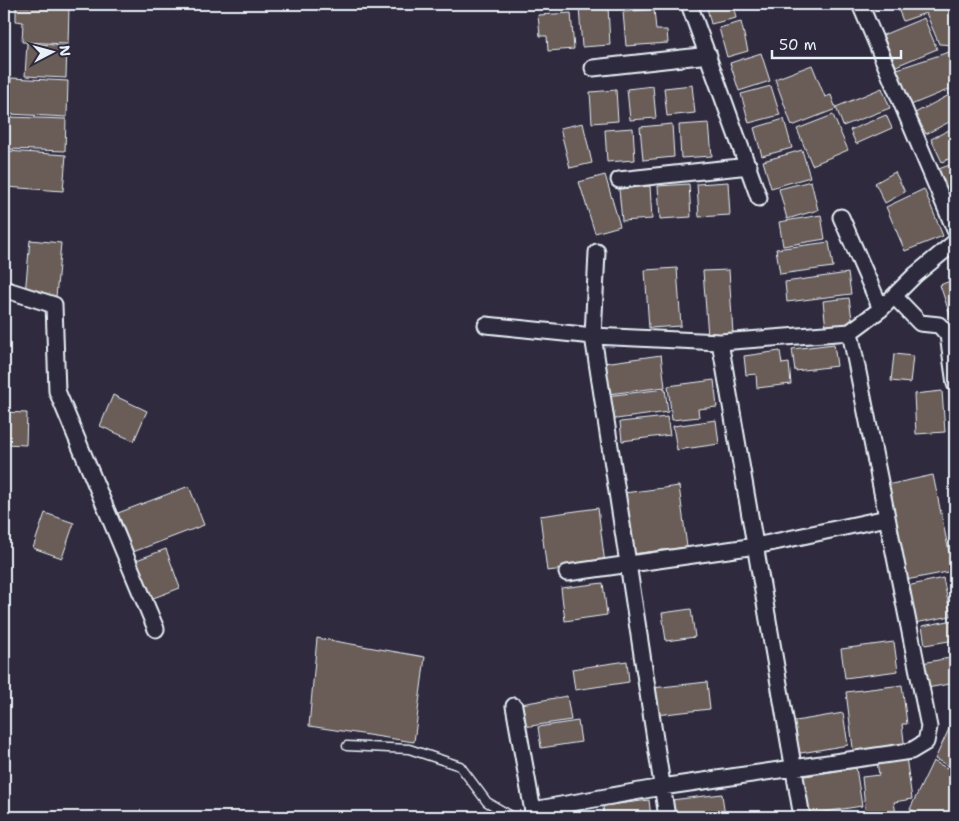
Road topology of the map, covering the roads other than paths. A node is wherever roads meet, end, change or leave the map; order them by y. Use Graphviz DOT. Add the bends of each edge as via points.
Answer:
graph roads {
  1 [pos="689,4"];
  2 [pos="860,4"];
  3 [pos="709,55"];
  4 [pos="594,68"];
  5 [pos="749,166"];
  6 [pos="620,180"];
  7 [pos="759,198"];
  8 [pos="842,217"];
  9 [pos="955,230"];
  10 [pos="955,242"];
  11 [pos="597,252"];
  12 [pos="4,289"];
  13 [pos="894,296"];
  14 [pos="881,309"];
  15 [pos="486,325"];
  16 [pos="850,332"];
  17 [pos="593,336"];
  18 [pos="720,342"];
  19 [pos="955,384"];
  20 [pos="887,518"];
  21 [pos="756,546"];
  22 [pos="628,565"];
  23 [pos="568,573"];
  24 [pos="156,629"];
  25 [pos="514,706"];
  26 [pos="347,746"];
  27 [pos="794,767"];
  28 [pos="662,787"];
  29 [pos="534,814"];
  30 [pos="513,817"];
  31 [pos="667,817"];
  32 [pos="802,817"];
  1 -- 3 [label="street"];
  2 -- 9 [label="street"];
  3 -- 4 [label="street"];
  3 -- 5 [label="street"];
  5 -- 6 [label="street"];
  5 -- 7 [label="street"];
  8 -- 14 [label="street"];
  10 -- 13 [label="street"];
  11 -- 17 [label="street"];
  12 -- 24 [label="street" via="54,305 57,391"];
  13 -- 14 [label="street"];
  13 -- 19 [label="street" via="920,324 939,326 948,335"];
  14 -- 16 [label="street"];
  15 -- 17 [label="street"];
  16 -- 18 [label="street"];
  16 -- 20 [label="street"];
  17 -- 18 [label="street"];
  17 -- 22 [label="street"];
  18 -- 21 [label="street"];
  20 -- 21 [label="street"];
  20 -- 27 [label="street" via="929,727 926,742 911,751"];
  21 -- 22 [label="street"];
  21 -- 27 [label="street"];
  22 -- 23 [label="street"];
  22 -- 28 [label="street"];
  25 -- 29 [label="street"];
  26 -- 30 [label="lane" via="410,749 460,766 487,802"];
  27 -- 28 [label="street"];
  27 -- 32 [label="street"];
  28 -- 29 [label="street"];
  28 -- 31 [label="street"];
}
